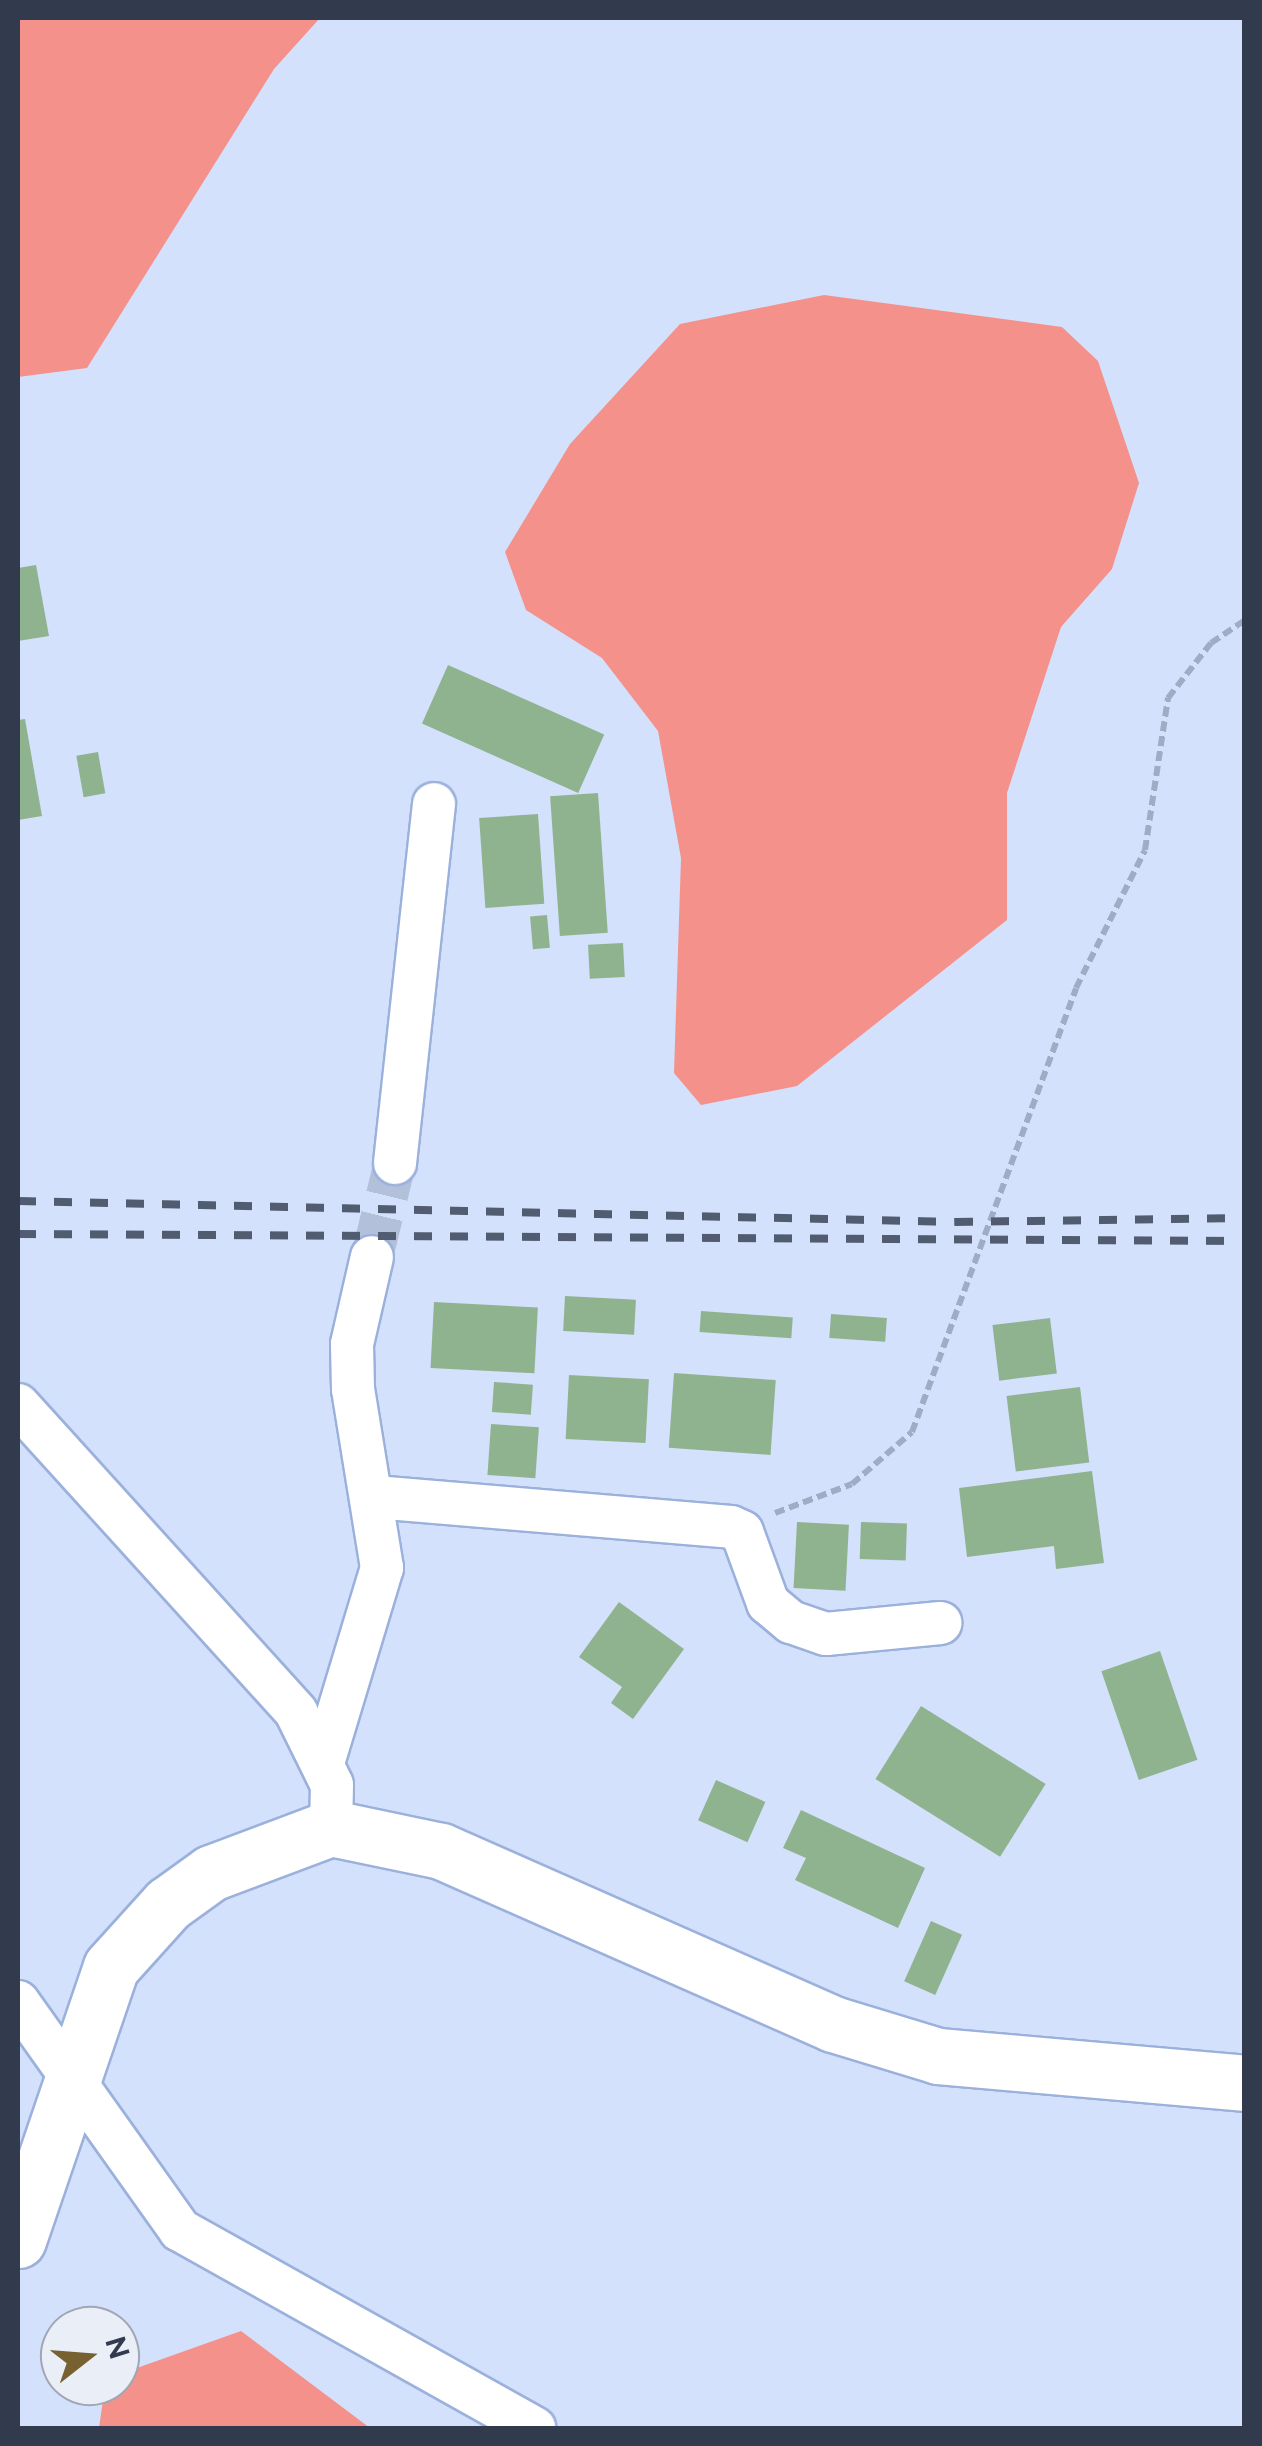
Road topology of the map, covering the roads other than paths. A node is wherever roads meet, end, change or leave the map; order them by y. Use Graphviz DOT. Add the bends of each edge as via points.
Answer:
graph roads {
  1 [pos="434,804"];
  2 [pos="395,1163"];
  3 [pos="372,1258"];
  4 [pos="18,1405"];
  5 [pos="375,1498"];
  6 [pos="940,1623"];
  7 [pos="323,1763"];
  8 [pos="331,1828"];
  9 [pos="18,2002"];
  10 [pos="66,2081"];
  11 [pos="1244,2083"];
  12 [pos="18,2240"];
  13 [pos="535,2428"];
  1 -- 2 [label="street"];
  3 -- 5 [label="street" via="352,1344"];
  4 -- 7 [label="street" via="280,1693"];
  5 -- 6 [label="street" via="731,1526 742,1532 768,1603 791,1622 826,1634"];
  5 -- 7 [label="street" via="382,1546 374,1612"];
  7 -- 8 [label="street"];
  8 -- 10 [label="street" via="277,1842 168,1904 111,1967"];
  8 -- 11 [label="street" via="442,1851 833,2024 938,2056"];
  9 -- 10 [label="street"];
  10 -- 12 [label="street"];
  10 -- 13 [label="street" via="180,2230"];
}
